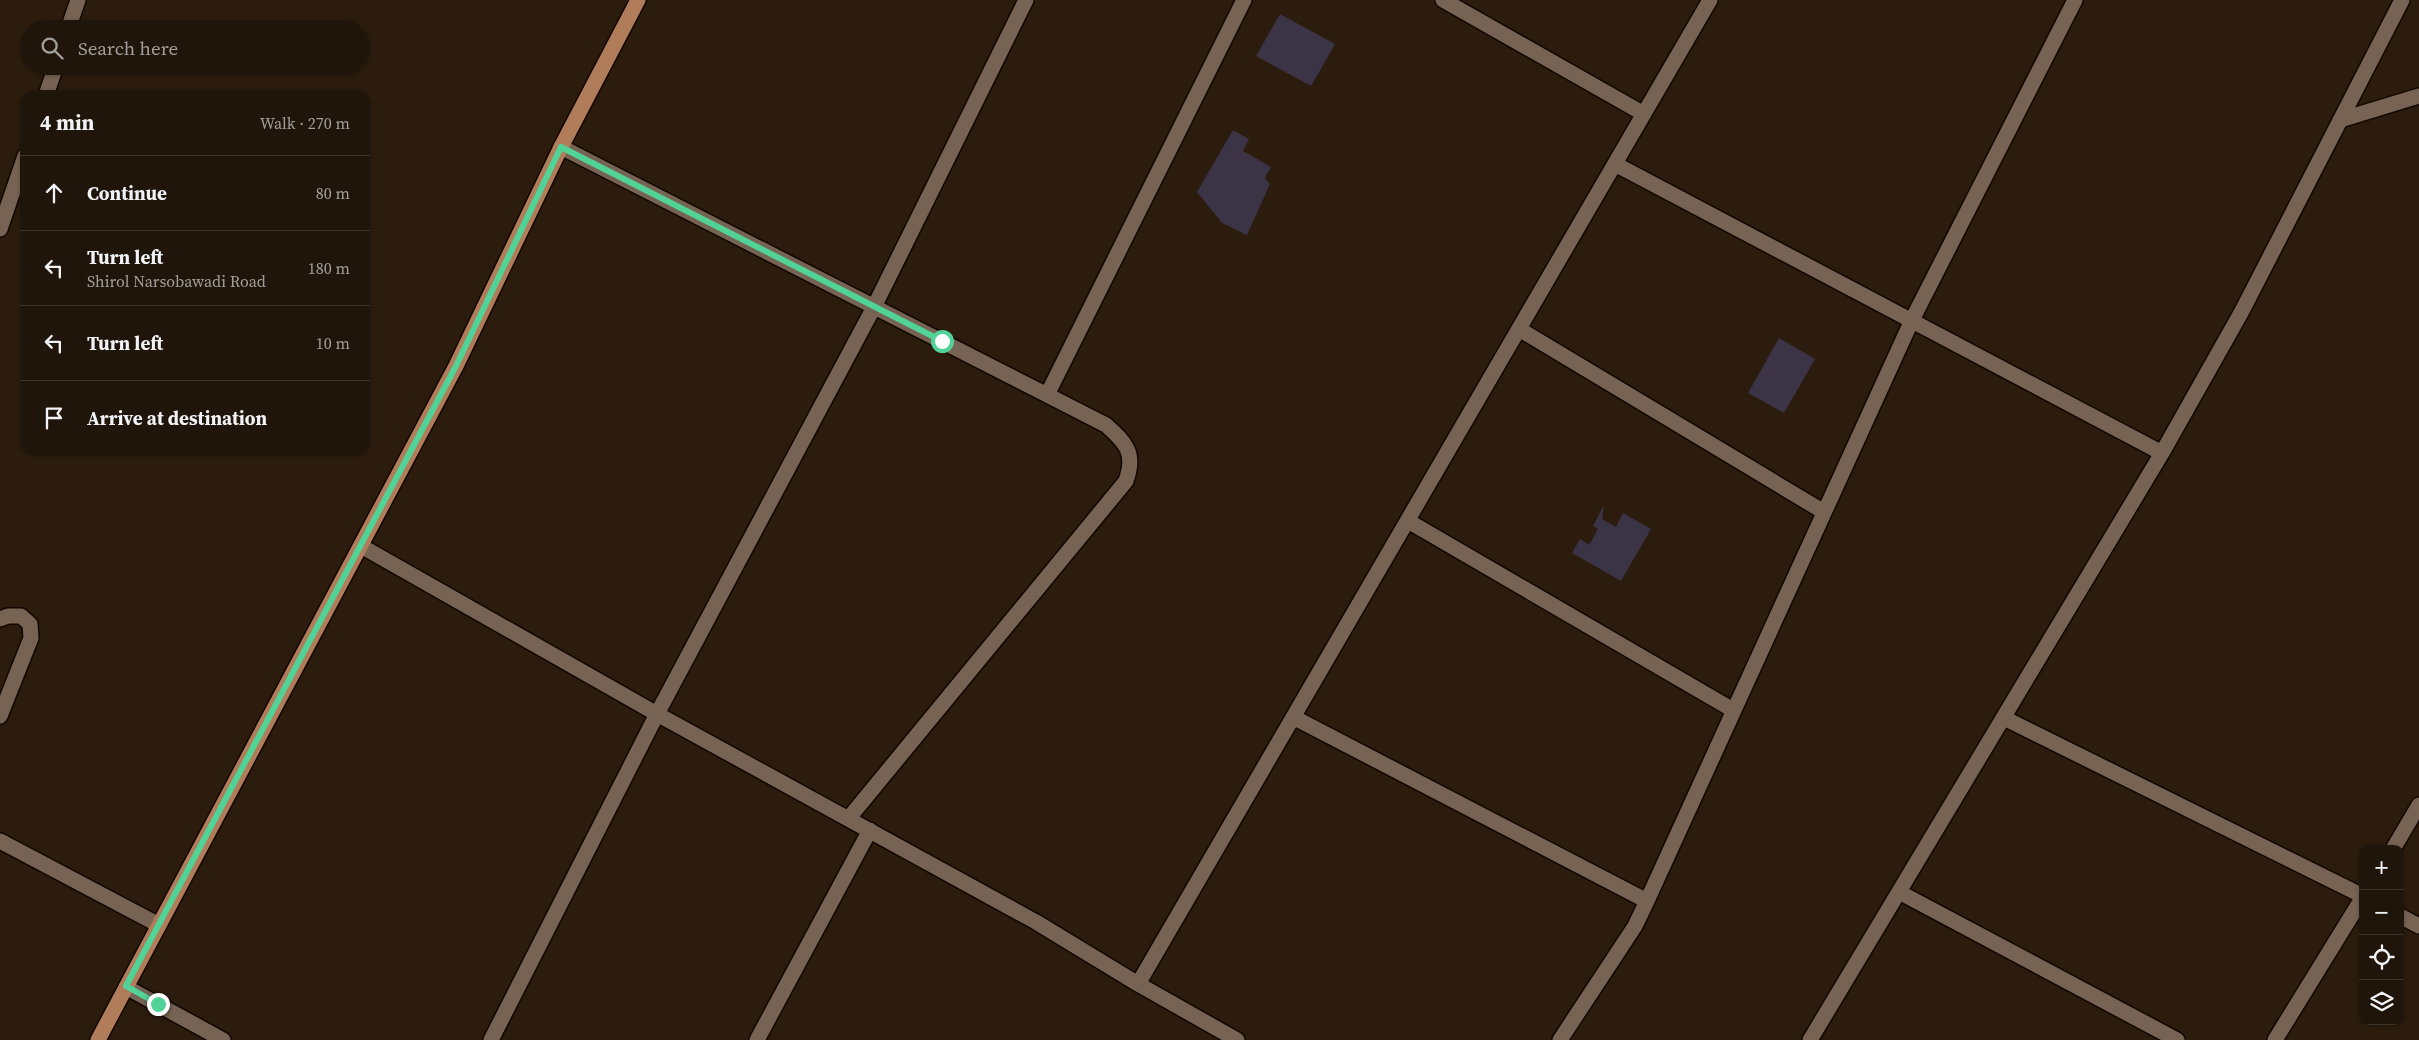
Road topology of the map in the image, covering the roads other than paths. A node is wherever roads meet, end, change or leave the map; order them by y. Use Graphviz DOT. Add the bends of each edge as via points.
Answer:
graph roads {
  1 [pos="78,0"];
  2 [pos="638,0"];
  3 [pos="1026,0"];
  4 [pos="1244,0"];
  5 [pos="1444,0"];
  6 [pos="1710,0"];
  7 [pos="2075,0"];
  8 [pos="2402,0"];
  9 [pos="71,20"];
  10 [pos="53,75"];
  11 [pos="48,90"];
  12 [pos="2419,96"];
  13 [pos="1644,114"];
  14 [pos="2340,120"];
  15 [pos="561,147"];
  16 [pos="1615,164"];
  17 [pos="20,171"];
  18 [pos="0,229"];
  19 [pos="874,306"];
  20 [pos="1912,320"];
  21 [pos="1519,329"];
  22 [pos="1047,395"];
  23 [pos="2162,453"];
  24 [pos="1824,512"];
  25 [pos="1408,520"];
  26 [pos="361,546"];
  27 [pos="0,619"];
  28 [pos="1734,710"];
  29 [pos="658,714"];
  30 [pos="0,716"];
  31 [pos="1293,717"];
  32 [pos="2004,718"];
  33 [pos="2419,806"];
  34 [pos="848,818"];
  35 [pos="870,830"];
  36 [pos="0,841"];
  37 [pos="2395,845"];
  38 [pos="1899,892"];
  39 [pos="2359,895"];
  40 [pos="1647,901"];
  41 [pos="2359,904"];
  42 [pos="2404,918"];
  43 [pos="159,925"];
  44 [pos="2419,926"];
  45 [pos="1138,984"];
  46 [pos="126,986"];
  47 [pos="98,1040"];
  48 [pos="223,1040"];
  49 [pos="491,1040"];
  50 [pos="757,1040"];
  51 [pos="1237,1040"];
  52 [pos="1560,1040"];
  53 [pos="1810,1040"];
  54 [pos="2177,1040"];
  55 [pos="2275,1040"];
  1 -- 9 [label="street"];
  2 -- 15 [label="main road"];
  3 -- 19 [label="street"];
  4 -- 22 [label="street"];
  5 -- 13 [label="street"];
  6 -- 13 [label="street"];
  7 -- 20 [label="street"];
  8 -- 14 [label="street"];
  10 -- 11 [label="street"];
  12 -- 14 [label="street"];
  13 -- 16 [label="street"];
  14 -- 23 [label="street" via="2242,311"];
  15 -- 19 [label="street"];
  15 -- 26 [label="main road" via="456,366"];
  16 -- 20 [label="street"];
  16 -- 21 [label="street"];
  17 -- 18 [label="street"];
  19 -- 22 [label="street"];
  19 -- 29 [label="street"];
  20 -- 23 [label="street"];
  20 -- 24 [label="street"];
  21 -- 24 [label="street"];
  21 -- 25 [label="street"];
  22 -- 34 [label="street" via="1106,425 1120,438 1128,450 1131,467 1126,481"];
  23 -- 32 [label="street"];
  24 -- 28 [label="street"];
  25 -- 28 [label="street"];
  25 -- 31 [label="street"];
  26 -- 29 [label="street"];
  26 -- 43 [label="main road"];
  27 -- 30 [label="street" via="21,616 30,624 31,638"];
  28 -- 40 [label="street"];
  29 -- 34 [label="street"];
  29 -- 49 [label="street"];
  31 -- 40 [label="street"];
  31 -- 45 [label="street"];
  32 -- 38 [label="street"];
  32 -- 39 [label="street"];
  33 -- 37 [label="street"];
  34 -- 35 [label="street"];
  35 -- 45 [label="street" via="1036,922"];
  35 -- 50 [label="street"];
  36 -- 43 [label="street"];
  38 -- 53 [label="street"];
  38 -- 54 [label="street"];
  40 -- 52 [label="street" via="1635,926"];
  41 -- 55 [label="street"];
  42 -- 44 [label="street"];
  43 -- 46 [label="main road"];
  45 -- 51 [label="street"];
  46 -- 47 [label="main road"];
  46 -- 48 [label="street"];
}
